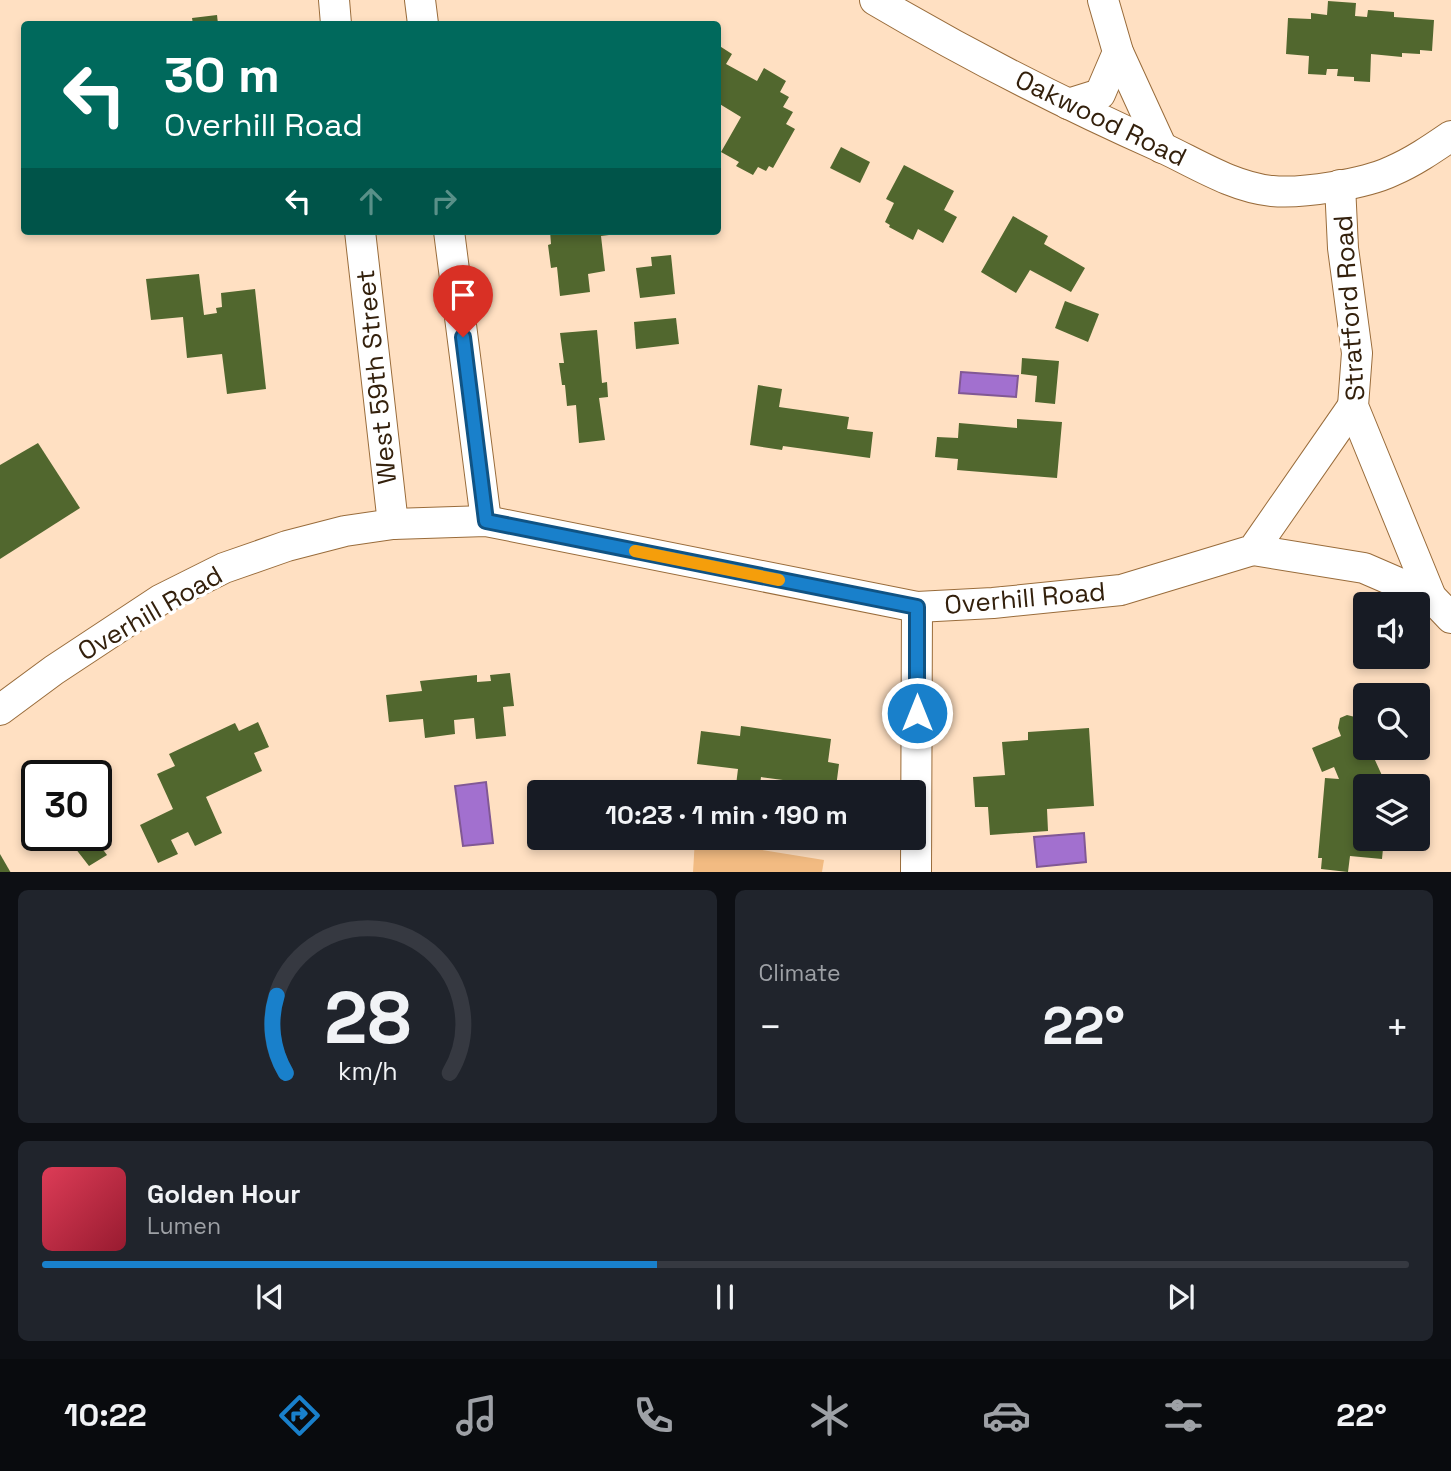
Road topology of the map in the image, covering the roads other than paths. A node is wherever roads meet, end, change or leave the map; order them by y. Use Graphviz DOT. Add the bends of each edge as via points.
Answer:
graph roads {
  1 [pos="334,0"];
  2 [pos="419,0"];
  3 [pos="875,0"];
  4 [pos="1103,0"];
  5 [pos="336,21"];
  6 [pos="422,21"];
  7 [pos="1118,52"];
  8 [pos="1068,104"];
  9 [pos="1451,136"];
  10 [pos="1162,148"];
  11 [pos="1340,185"];
  12 [pos="360,235"];
  13 [pos="450,235"];
  14 [pos="1353,406"];
  15 [pos="486,521"];
  16 [pos="393,524"];
  17 [pos="1253,550"];
  18 [pos="917,607"];
  19 [pos="1441,607"];
  20 [pos="0,710"];
  21 [pos="916,872"];
  1 -- 5 [label="street"];
  2 -- 6 [label="street"];
  3 -- 8 [label="street, Oakwood Road"];
  4 -- 7 [label="street"];
  7 -- 8 [label="street" via="1100,94"];
  7 -- 10 [label="street"];
  8 -- 10 [label="street, Oakwood Road"];
  9 -- 11 [label="street, Oakwood Road" via="1389,173"];
  10 -- 11 [label="street, Oakwood Road" via="1233,181 1270,191"];
  11 -- 14 [label="street, Stratford Road" via="1357,353"];
  12 -- 16 [label="street, West 59th Street"];
  13 -- 15 [label="street"];
  14 -- 17 [label="street"];
  14 -- 19 [label="street, Stratford Road"];
  15 -- 16 [label="street, Overhill Road"];
  15 -- 18 [label="street, Overhill Road"];
  16 -- 20 [label="street, Overhill Road" via="287,546 223,568 160,600"];
  17 -- 18 [label="street, Overhill Road" via="1121,590"];
  17 -- 19 [label="street" via="1364,568"];
  18 -- 21 [label="street"];
}
